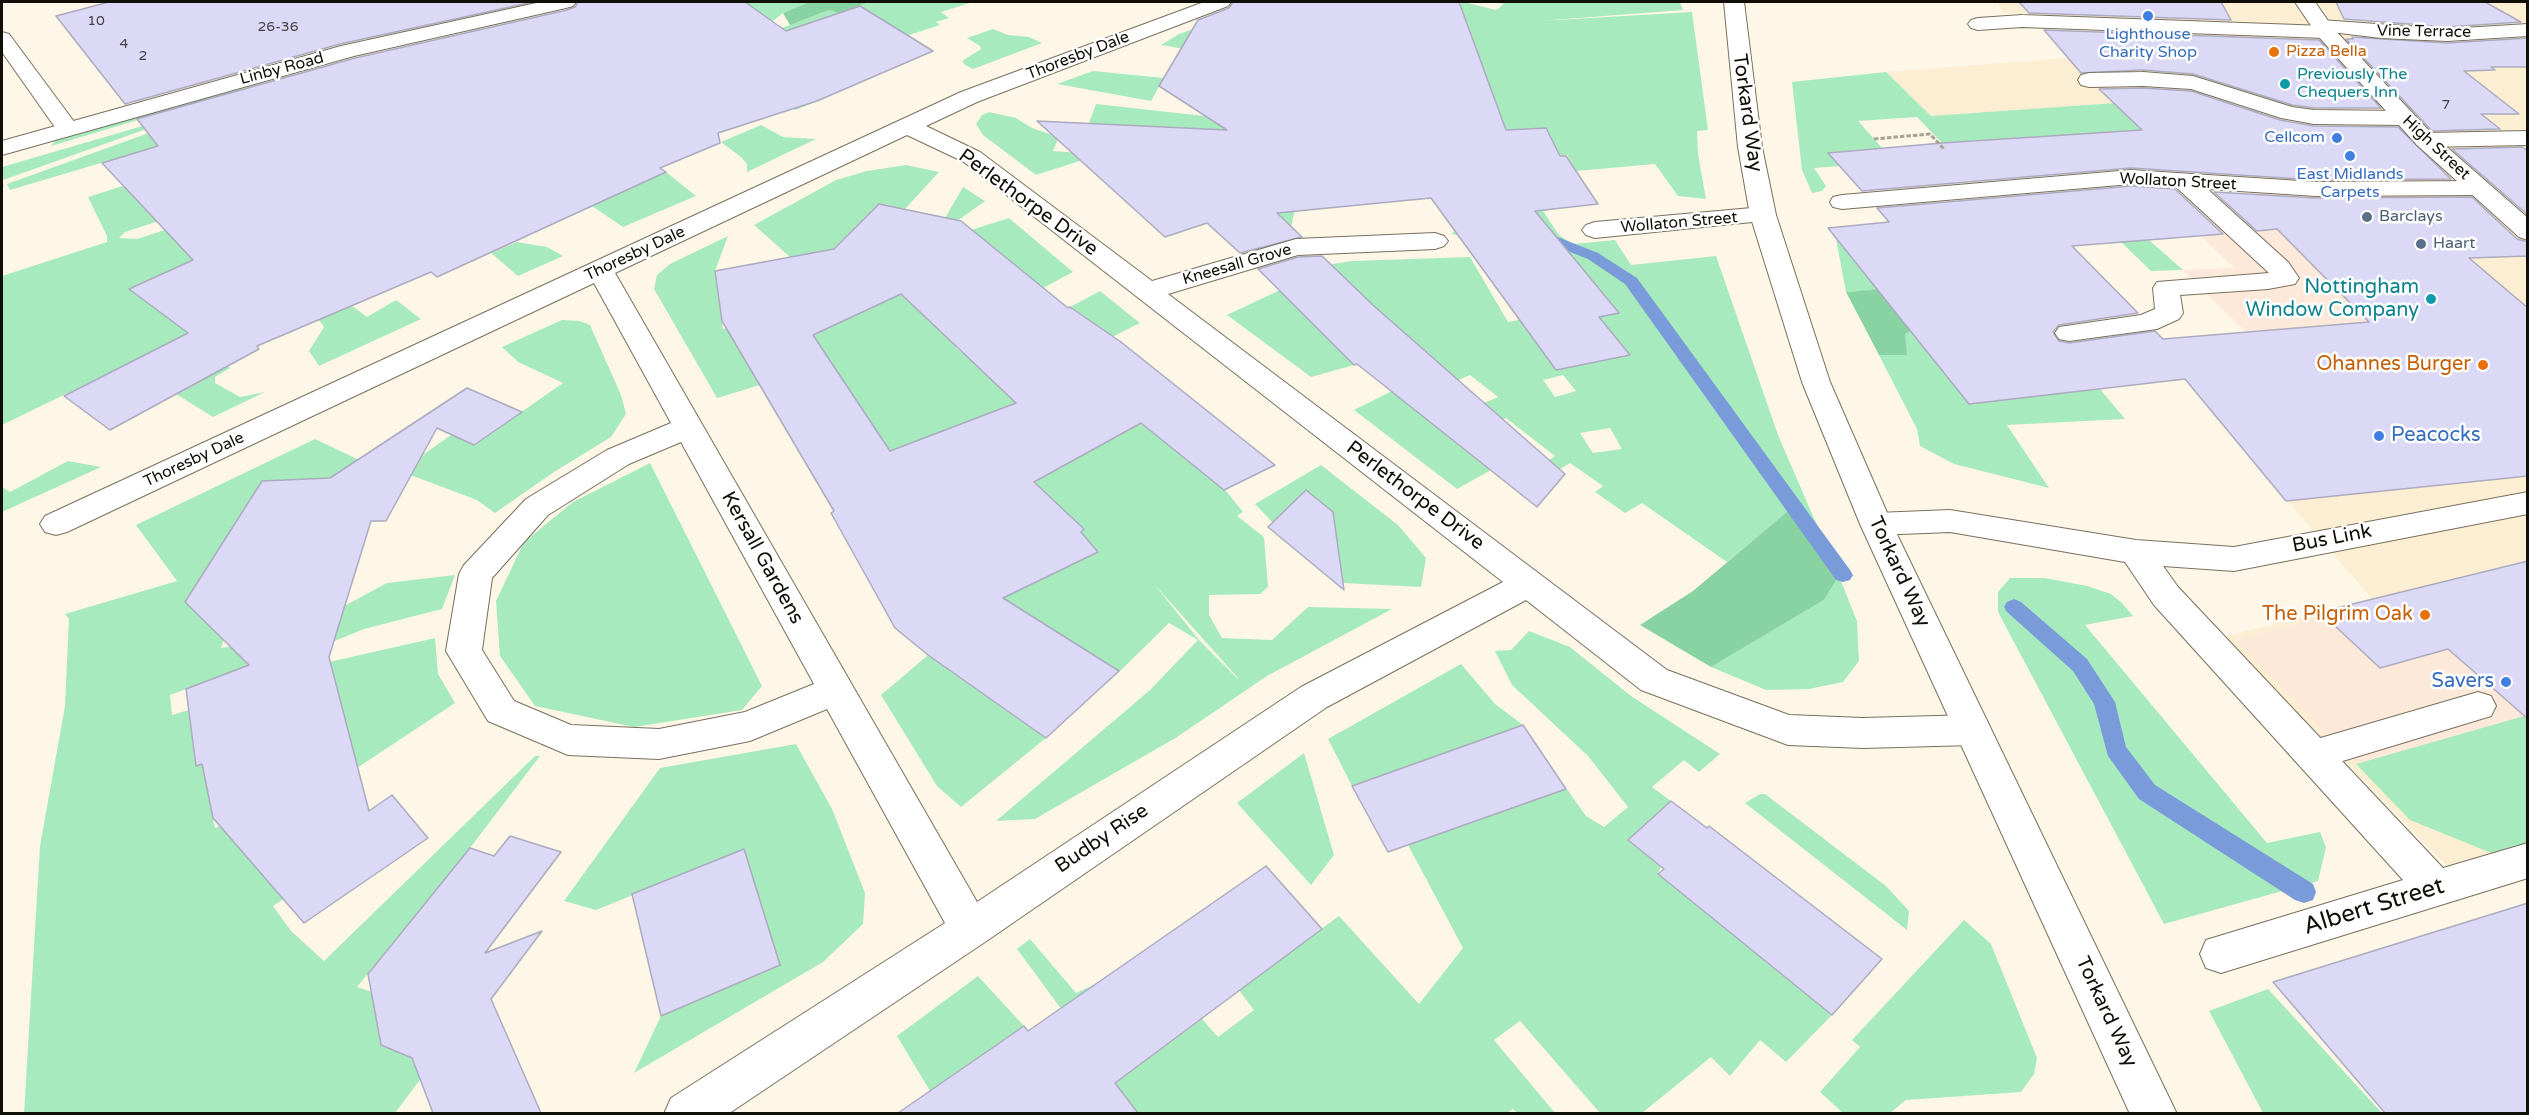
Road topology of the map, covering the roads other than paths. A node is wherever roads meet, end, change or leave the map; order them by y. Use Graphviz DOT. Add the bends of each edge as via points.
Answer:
graph roads {
  1 [pos="566,2"];
  2 [pos="1221,2"];
  3 [pos="1734,2"];
  4 [pos="2306,2"];
  5 [pos="1978,24"];
  6 [pos="2323,29"];
  7 [pos="2528,30"];
  8 [pos="2,38"];
  9 [pos="2089,80"];
  10 [pos="2403,118"];
  11 [pos="907,126"];
  12 [pos="67,128"];
  13 [pos="2528,138"];
  14 [pos="2425,140"];
  15 [pos="2,148"];
  16 [pos="2184,181"];
  17 [pos="2478,188"];
  18 [pos="1842,202"];
  19 [pos="1763,215"];
  20 [pos="1595,230"];
  21 [pos="2528,232"];
  22 [pos="1435,242"];
  23 [pos="600,270"];
  24 [pos="1148,291"];
  25 [pos="2069,333"];
  26 [pos="688,427"];
  27 [pos="2528,503"];
  28 [pos="56,524"];
  29 [pos="1876,524"];
  30 [pos="2136,552"];
  31 [pos="1529,584"];
  32 [pos="835,690"];
  33 [pos="2478,706"];
  34 [pos="1973,730"];
  35 [pos="2313,755"];
  36 [pos="2528,860"];
  37 [pos="2436,888"];
  38 [pos="970,929"];
  39 [pos="2221,954"];
  40 [pos="687,1113"];
  41 [pos="2154,1113"];
  1 -- 12 [label="street, Linby Road" via="349,51"];
  2 -- 11 [label="street, Thoresby Dale" via="969,97"];
  3 -- 19 [label="street, Torkard Way" via="1750,147"];
  4 -- 6 [label="street, High Street"];
  5 -- 6 [label="street, Vine Terrace" via="2022,21"];
  6 -- 7 [label="street, Vine Terrace" via="2447,35"];
  6 -- 10 [label="street, High Street"];
  8 -- 12 [label="street"];
  9 -- 10 [label="street" via="2193,83 2314,117"];
  10 -- 14 [label="street, High Street"];
  11 -- 23 [label="street, Thoresby Dale"];
  11 -- 24 [label="street, Perlethorpe Drive" via="972,157"];
  12 -- 15 [label="street, Linby Road"];
  13 -- 14 [label="street"];
  14 -- 17 [label="street, High Street"];
  16 -- 17 [label="street, Wollaton Street" via="2316,189"];
  16 -- 18 [label="street, Wollaton Street" via="2131,177"];
  16 -- 25 [label="street" via="2286,278 2166,288 2169,313 2147,323"];
  17 -- 21 [label="street, High Street"];
  19 -- 20 [label="street, Wollaton Street"];
  19 -- 29 [label="street, Torkard Way" via="1816,382"];
  22 -- 24 [label="street, Kneesall Grove" via="1296,247"];
  23 -- 26 [label="street, Kersall Gardens"];
  23 -- 28 [label="street, Thoresby Dale"];
  24 -- 31 [label="street, Perlethorpe Drive"];
  26 -- 32 [label="street, Kersall Gardens"];
  26 -- 32 [label="street" via="618,457 537,507 476,574 464,651 501,711 568,740 659,744 750,726"];
  27 -- 30 [label="street, Bus Link" via="2234,559"];
  29 -- 30 [label="street, Bus Link" via="1950,521"];
  29 -- 34 [label="street, Torkard Way"];
  30 -- 35 [label="street" via="2166,596"];
  31 -- 34 [label="street, Perlethorpe Drive" via="1654,680 1788,730"];
  31 -- 38 [label="street, Budby Rise" via="1314,697"];
  32 -- 38 [label="street, Kersall Gardens"];
  33 -- 35 [label="street"];
  34 -- 41 [label="street, Torkard Way"];
  35 -- 37 [label="street"];
  36 -- 37 [label="street, Albert Street"];
  37 -- 39 [label="street, Albert Street"];
  38 -- 40 [label="street, Budby Rise"];
}
